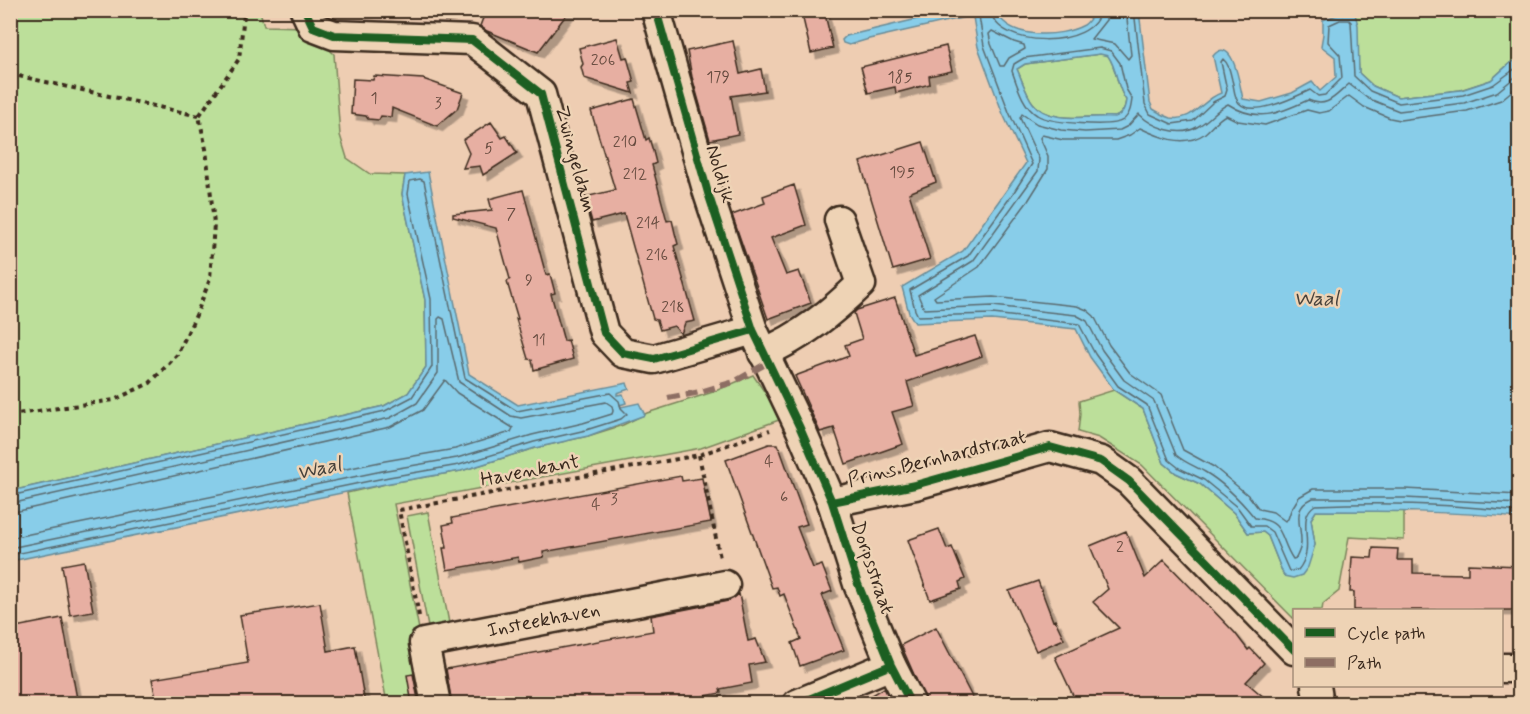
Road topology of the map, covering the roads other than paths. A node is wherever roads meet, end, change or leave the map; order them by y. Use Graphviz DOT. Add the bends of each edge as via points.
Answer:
graph roads {
  1 [pos="305,10"];
  2 [pos="656,10"];
  3 [pos="839,220"];
  4 [pos="761,348"];
  5 [pos="832,502"];
  6 [pos="725,585"];
  7 [pos="1293,649"];
  8 [pos="891,665"];
  9 [pos="1503,668"];
  10 [pos="1520,668"];
  11 [pos="1316,687"];
  12 [pos="436,704"];
  13 [pos="797,704"];
  14 [pos="911,704"];
  15 [pos="1319,704"];
  1 -- 4 [label="street, Zwingeldam" via="313,27 334,35 472,40 541,94 604,333 623,353 654,359"];
  2 -- 4 [label="street, Noldijk" via="708,193"];
  3 -- 4 [label="street, Zwingeldam" via="861,285 801,334"];
  4 -- 5 [label="street, Dorpsstraat"];
  5 -- 7 [label="street, Prins Bernhardstraat" via="915,485 1050,447 1101,461 1130,481"];
  5 -- 8 [label="street, Dorpsstraat" via="858,584"];
  6 -- 12 [label="street, Insteekhaven" via="424,643"];
  8 -- 13 [label="street"];
  8 -- 14 [label="street, Dorpsstraat"];
  9 -- 10 [label="street"];
  11 -- 15 [label="street"];
}
